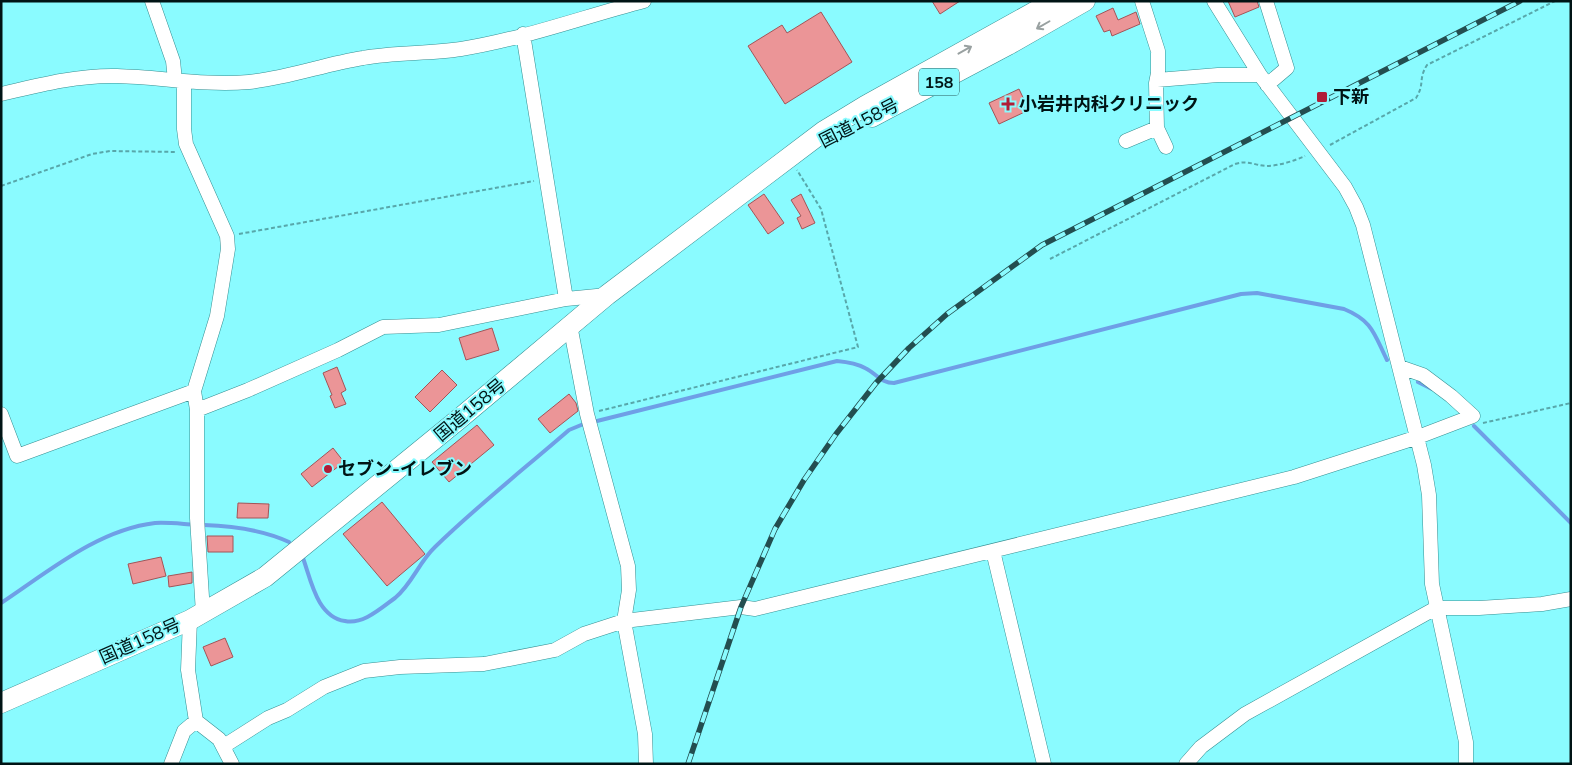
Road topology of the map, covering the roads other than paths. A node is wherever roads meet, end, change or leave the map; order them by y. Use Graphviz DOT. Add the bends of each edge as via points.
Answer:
graph roads {
  1 [pos="152,1"];
  2 [pos="644,1"];
  3 [pos="1054,1"];
  4 [pos="1085,1"];
  5 [pos="1142,1"];
  6 [pos="1214,1"];
  7 [pos="1266,1"];
  8 [pos="523,34"];
  9 [pos="1156,80"];
  10 [pos="1264,80"];
  11 [pos="180,81"];
  12 [pos="1,94"];
  13 [pos="1157,128"];
  14 [pos="1126,141"];
  15 [pos="1166,147"];
  16 [pos="789,157"];
  17 [pos="607,295"];
  18 [pos="566,298"];
  19 [pos="570,325"];
  20 [pos="1400,367"];
  21 [pos="194,390"];
  22 [pos="197,410"];
  23 [pos="1,414"];
  24 [pos="1418,437"];
  25 [pos="993,551"];
  26 [pos="1571,599"];
  27 [pos="1436,608"];
  28 [pos="196,616"];
  29 [pos="624,621"];
  30 [pos="1,703"];
  31 [pos="196,721"];
  32 [pos="224,746"];
  33 [pos="171,764"];
  34 [pos="232,764"];
  35 [pos="646,764"];
  36 [pos="1044,764"];
  37 [pos="1186,764"];
  38 [pos="1466,764"];
  1 -- 11 [label="street"];
  2 -- 8 [label="street"];
  16 -- 3 [label="highway, 国道158号 / 158, one-way" via="865,106"];
  4 -- 16 [label="highway, 国道158号 / 158, one-way" via="1008,45"];
  5 -- 9 [label="street" via="1158,51"];
  6 -- 10 [label="street"];
  7 -- 10 [label="street" via="1288,68"];
  8 -- 11 [label="street" via="461,49 364,58 252,82"];
  8 -- 18 [label="street"];
  9 -- 10 [label="street" via="1218,75"];
  9 -- 13 [label="street"];
  10 -- 20 [label="street" via="1345,187 1356,207"];
  11 -- 12 [label="street" via="116,76 61,81"];
  11 -- 21 [label="street" via="189,153 227,236 228,249 217,316"];
  13 -- 14 [label="street"];
  13 -- 15 [label="street"];
  16 -- 17 [label="highway, 国道158号 / 158"];
  17 -- 18 [label="street"];
  17 -- 19 [label="highway, 国道158号 / 158"];
  18 -- 22 [label="street" via="439,325 383,327 338,350"];
  19 -- 28 [label="highway, 国道158号 / 158" via="265,577"];
  19 -- 29 [label="street" via="589,420 628,566 629,590"];
  20 -- 24 [label="street"];
  20 -- 24 [label="street" via="1423,375 1473,416"];
  21 -- 22 [label="street"];
  21 -- 23 [label="street" via="17,456"];
  22 -- 28 [label="street"];
  24 -- 25 [label="street" via="1294,477"];
  24 -- 27 [label="street" via="1429,495 1432,584"];
  25 -- 29 [label="street" via="755,609 741,607"];
  25 -- 36 [label="street"];
  26 -- 27 [label="street" via="1542,604"];
  27 -- 37 [label="street" via="1245,714 1201,747"];
  27 -- 38 [label="street" via="1466,742"];
  28 -- 30 [label="highway, 国道158号 / 158"];
  28 -- 31 [label="street" via="188,670"];
  29 -- 32 [label="street" via="584,634 555,650 484,664 364,671 324,687"];
  29 -- 35 [label="street" via="645,734"];
  31 -- 32 [label="street"];
  31 -- 33 [label="street" via="184,731"];
  32 -- 34 [label="street"];
}
